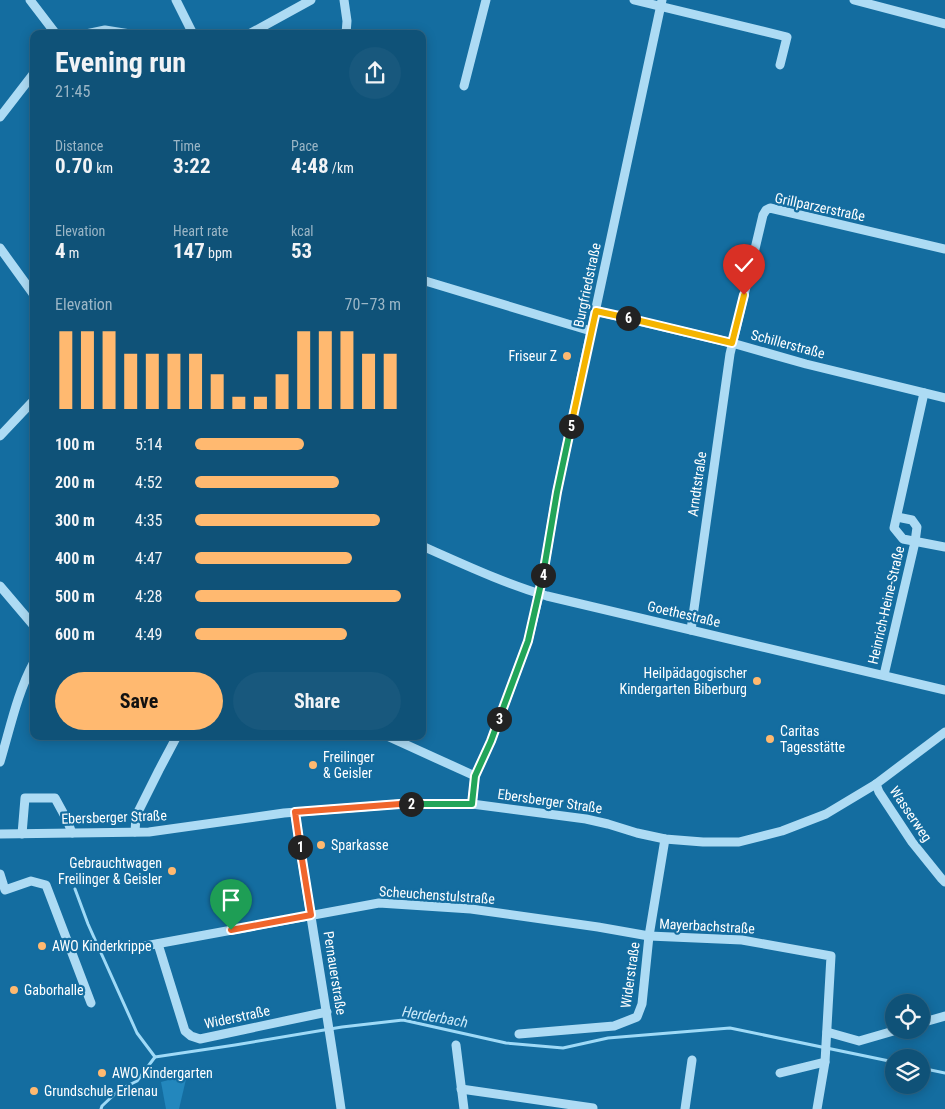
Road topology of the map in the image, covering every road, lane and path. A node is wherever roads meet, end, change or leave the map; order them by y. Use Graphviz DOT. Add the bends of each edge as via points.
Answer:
graph roads {
  1 [pos="30,0"];
  2 [pos="176,0"];
  3 [pos="311,0"];
  4 [pos="344,0"];
  5 [pos="486,0"];
  6 [pos="634,0"];
  7 [pos="854,0"];
  8 [pos="662,4"];
  9 [pos="945,24"];
  10 [pos="53,30"];
  11 [pos="191,30"];
  12 [pos="255,30"];
  13 [pos="346,30"];
  14 [pos="780,66"];
  15 [pos="30,78"];
  16 [pos="464,86"];
  17 [pos="0,117"];
  18 [pos="0,248"];
  19 [pos="945,249"];
  20 [pos="426,281"];
  21 [pos="30,289"];
  22 [pos="596,311"];
  23 [pos="591,331"];
  24 [pos="732,343"];
  25 [pos="924,393"];
  26 [pos="945,398"];
  27 [pos="30,404"];
  28 [pos="1,433"];
  29 [pos="896,517"];
  30 [pos="915,542"];
  31 [pos="945,547"];
  32 [pos="426,548"];
  33 [pos="0,586"];
  34 [pos="539,594"];
  35 [pos="30,621"];
  36 [pos="690,630"];
  37 [pos="30,669"];
  38 [pos="884,675"];
  39 [pos="945,690"];
  40 [pos="945,732"];
  41 [pos="175,740"];
  42 [pos="396,740"];
  43 [pos="0,762"];
  44 [pos="475,776"];
  45 [pos="876,784"];
  46 [pos="472,804"];
  47 [pos="295,812"];
  48 [pos="135,832"];
  49 [pos="72,833"];
  50 [pos="0,834"];
  51 [pos="22,834"];
  52 [pos="665,839"];
  53 [pos="0,874"];
  54 [pos="945,882"];
  55 [pos="311,915"];
  56 [pos="649,936"];
  57 [pos="158,944"];
  58 [pos="134,948"];
  59 [pos="91,1003"];
  60 [pos="327,1015"];
  61 [pos="945,1016"];
  62 [pos="930,1020"];
  63 [pos="826,1033"];
  64 [pos="885,1033"];
  65 [pos="519,1034"];
  66 [pos="456,1045"];
  67 [pos="692,1060"];
  68 [pos="825,1062"];
  69 [pos="780,1073"];
  70 [pos="461,1089"];
  71 [pos="519,1098"];
  72 [pos="592,1108"];
  73 [pos="341,1109"];
  74 [pos="464,1109"];
  75 [pos="520,1109"];
  76 [pos="685,1109"];
  77 [pos="817,1109"];
  1 -- 10 [label="street"];
  2 -- 11 [label="street"];
  3 -- 12 [label="street"];
  4 -- 13 [label="street"];
  5 -- 16 [label="street"];
  6 -- 8 [label="street"];
  7 -- 9 [label="street"];
  8 -- 14 [label="street" via="787,37"];
  8 -- 22 [label="street, Burgfriedstraße"];
  15 -- 17 [label="street"];
  18 -- 21 [label="street"];
  19 -- 24 [label="street, Grillparzerstraße" via="770,208 763,215"];
  20 -- 23 [label="street"];
  22 -- 23 [label="street, Burgfriedstraße"];
  22 -- 24 [label="street, Schillerstraße"];
  23 -- 34 [label="street, Burgfriedstraße"];
  24 -- 25 [label="street, Schillerstraße"];
  24 -- 36 [label="street, Arndtstraße"];
  25 -- 26 [label="street, Schillerstraße"];
  25 -- 29 [label="street"];
  27 -- 28 [label="street"];
  29 -- 30 [label="street, Heinrich-Heine-Straße" via="894,528 903,539"];
  29 -- 30 [label="street, Heinrich-Heine-Straße" via="912,520 917,527"];
  30 -- 31 [label="street"];
  30 -- 38 [label="street, Heinrich-Heine-Straße"];
  32 -- 34 [label="street, Goethestraße"];
  33 -- 35 [label="street"];
  34 -- 36 [label="street, Goethestraße"];
  34 -- 44 [label="street, Burgfriedstraße" via="528,641"];
  36 -- 38 [label="street, Goethestraße"];
  37 -- 43 [label="street"];
  38 -- 39 [label="street, Goethestraße"];
  40 -- 45 [label="street, Ebersberger Straße"];
  41 -- 48 [label="street" via="136,816"];
  42 -- 44 [label="street"];
  44 -- 46 [label="street, Burgfriedstraße"];
  45 -- 52 [label="street, Ebersberger Straße" via="826,814 782,831 739,842"];
  45 -- 54 [label="street, Wasserweg" via="912,842"];
  46 -- 47 [label="street, Ebersberger Straße" via="400,804"];
  46 -- 52 [label="street, Ebersberger Straße" via="586,819"];
  47 -- 48 [label="street, Ebersberger Straße"];
  47 -- 55 [label="street, Pernauerstraße"];
  48 -- 49 [label="street, Ebersberger Straße"];
  49 -- 51 [label="street, Ebersberger Straße"];
  49 -- 51 [label="street" via="55,798 25,798"];
  50 -- 51 [label="street, Ebersberger Straße"];
  52 -- 56 [label="street, Mayerbachstraße"];
  53 -- 59 [label="street" via="5,890 31,882 46,885"];
  55 -- 56 [label="street, Scheuchenstulstraße" via="379,904 471,909"];
  55 -- 57 [label="street, Scheuchenstulstraße"];
  55 -- 60 [label="street, Pernauerstraße"];
  56 -- 63 [label="street, Mayerbachstraße" via="742,940 831,956"];
  56 -- 65 [label="street, Widerstraße" via="642,1004 637,1018 614,1026"];
  57 -- 58 [label="street, Scheuchenstulstraße"];
  57 -- 60 [label="street, Widerstraße" via="185,1031 191,1036 200,1039"];
  60 -- 73 [label="street, Pernauerstraße"];
  61 -- 62 [label="street"];
  63 -- 64 [label="street" via="859,1040"];
  63 -- 68 [label="street"];
  66 -- 70 [label="street"];
  67 -- 76 [label="street"];
  68 -- 69 [label="street"];
  68 -- 77 [label="street"];
  70 -- 71 [label="street"];
  70 -- 74 [label="street"];
  71 -- 72 [label="street"];
  71 -- 75 [label="street"];
}
